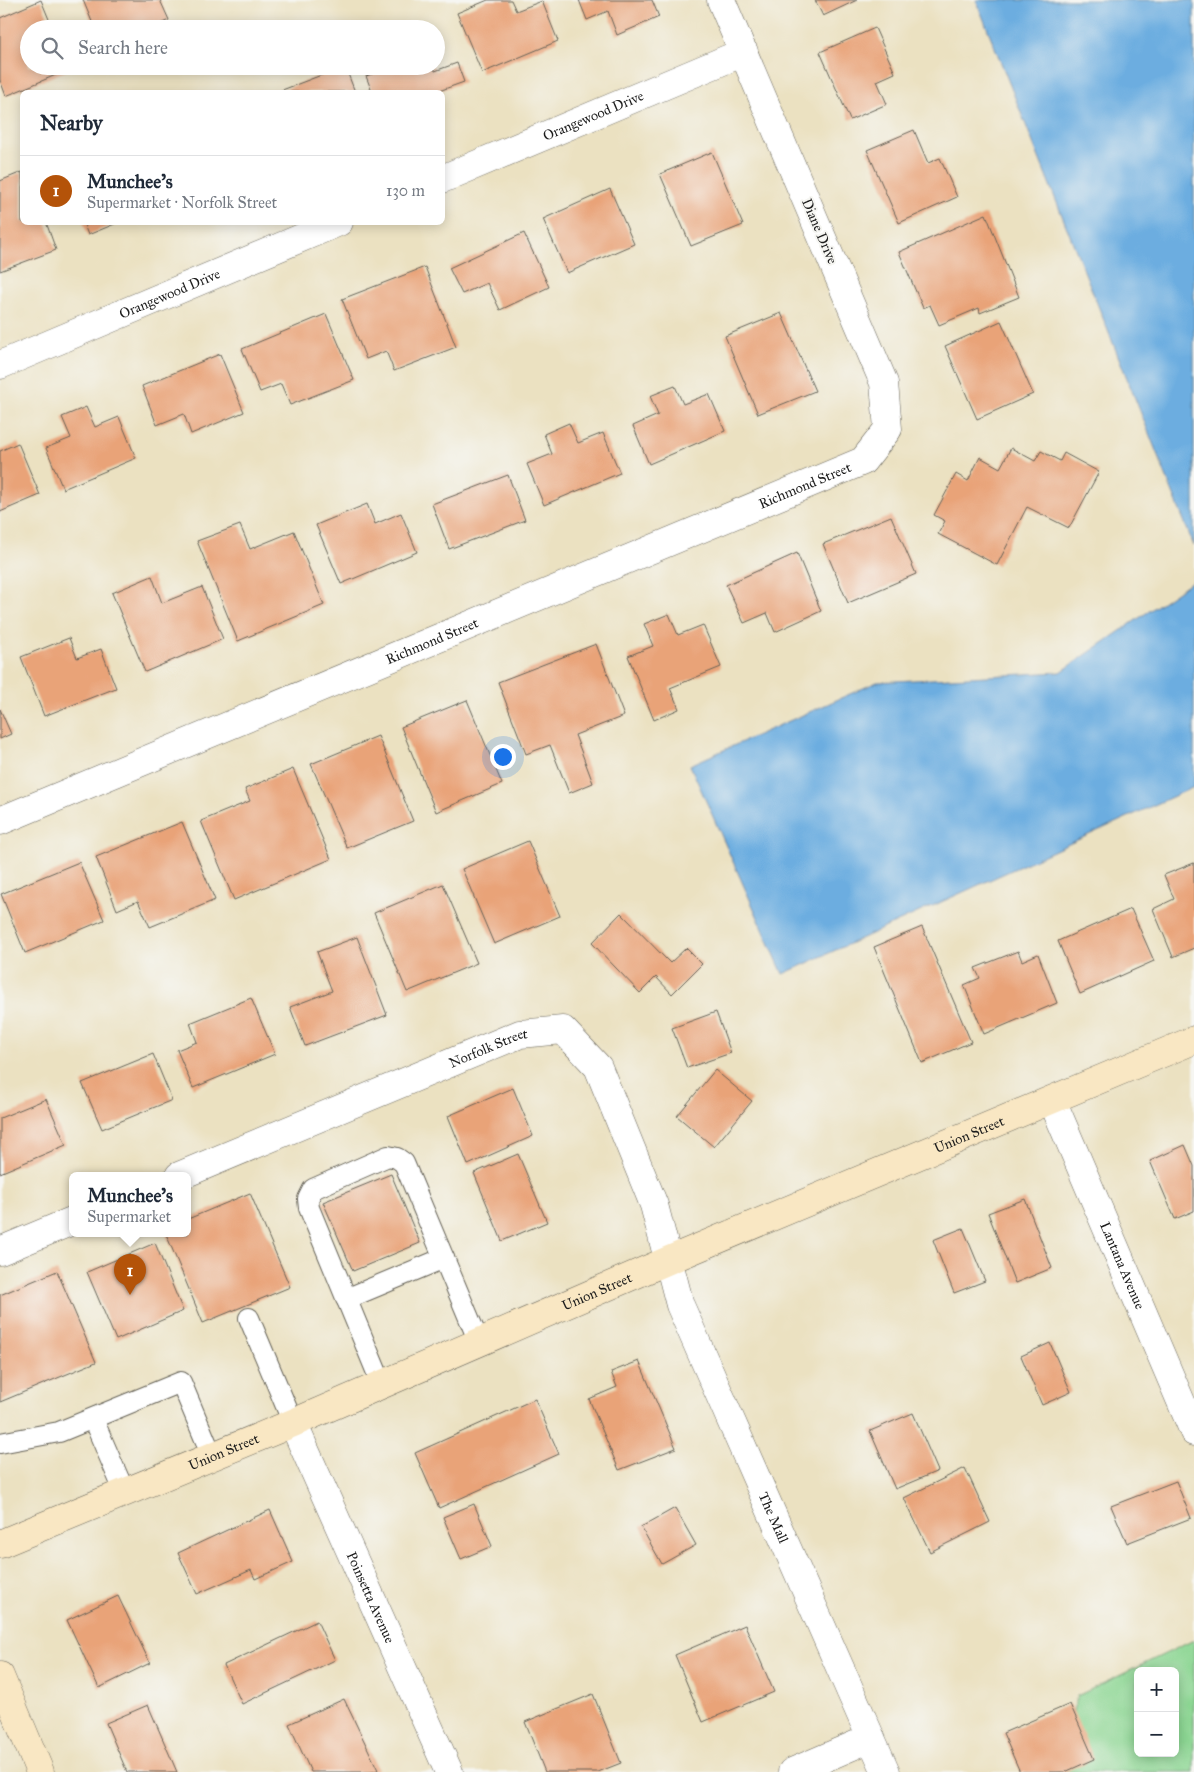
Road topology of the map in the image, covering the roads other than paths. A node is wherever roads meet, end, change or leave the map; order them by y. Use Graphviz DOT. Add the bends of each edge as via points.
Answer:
graph roads {
  1 [pos="722,0"];
  2 [pos="744,52"];
  3 [pos="445,178"];
  4 [pos="332,225"];
  5 [pos="0,365"];
  6 [pos="863,461"];
  7 [pos="0,821"];
  8 [pos="1194,1040"];
  9 [pos="1052,1100"];
  10 [pos="190,1172"];
  11 [pos="69,1222"];
  12 [pos="0,1251"];
  13 [pos="444,1258"];
  14 [pos="669,1260"];
  15 [pos="346,1299"];
  16 [pos="249,1318"];
  17 [pos="480,1342"];
  18 [pos="382,1385"];
  19 [pos="93,1418"];
  20 [pos="293,1422"];
  21 [pos="1194,1432"];
  22 [pos="0,1443"];
  23 [pos="212,1456"];
  24 [pos="125,1493"];
  25 [pos="0,1544"];
  26 [pos="0,1676"];
  27 [pos="871,1738"];
  28 [pos="40,1772"];
  29 [pos="449,1772"];
  30 [pos="792,1772"];
  31 [pos="886,1772"];
  1 -- 2 [label="street, Diane Drive"];
  2 -- 3 [label="street, Orangewood Drive"];
  2 -- 6 [label="street, Diane Drive" via="884,383 888,429"];
  4 -- 5 [label="street, Orangewood Drive"];
  6 -- 7 [label="street, Richmond Street"];
  8 -- 9 [label="street, Union Street"];
  9 -- 14 [label="street, Union Street"];
  9 -- 21 [label="street, Lantana Avenue"];
  10 -- 14 [label="street, Norfolk Street" via="520,1034 563,1030 598,1067 654,1205"];
  11 -- 12 [label="street"];
  13 -- 15 [label="lane"];
  13 -- 15 [label="lane" via="404,1163 388,1156 313,1189 308,1199"];
  13 -- 17 [label="lane"];
  14 -- 17 [label="street, Union Street"];
  14 -- 27 [label="street, The Mall" via="680,1304"];
  15 -- 18 [label="lane"];
  16 -- 20 [label="lane"];
  17 -- 18 [label="street, Union Street"];
  18 -- 20 [label="street, Union Street"];
  19 -- 22 [label="lane" via="59,1432"];
  19 -- 23 [label="lane" via="181,1382"];
  19 -- 24 [label="lane"];
  20 -- 23 [label="street, Union Street"];
  20 -- 29 [label="street, Poinsetta Avenue"];
  23 -- 24 [label="street, Union Street"];
  24 -- 25 [label="street, Union Street"];
  26 -- 28 [label="street"];
  27 -- 30 [label="street"];
  27 -- 31 [label="street, The Mall"];
}
